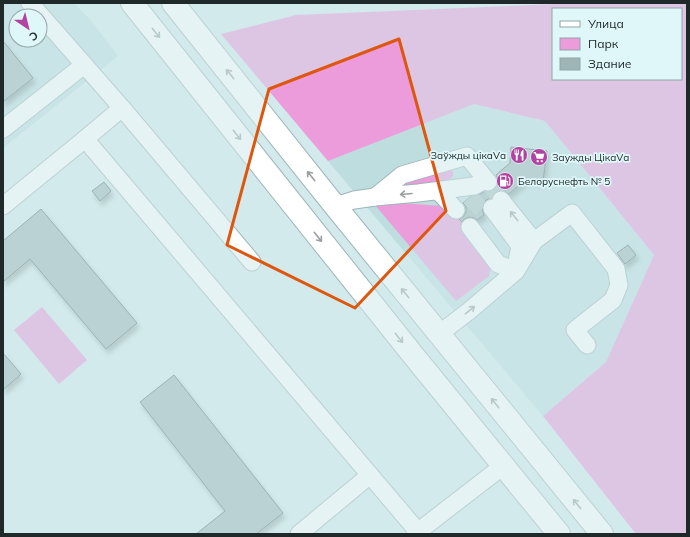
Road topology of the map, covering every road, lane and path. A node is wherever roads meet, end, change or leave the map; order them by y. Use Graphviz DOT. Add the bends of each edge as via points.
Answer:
graph roads {
  1 [pos="30,3"];
  2 [pos="132,3"];
  3 [pos="173,3"];
  4 [pos="84,65"];
  5 [pos="122,108"];
  6 [pos="3,129"];
  7 [pos="85,139"];
  8 [pos="375,197"];
  9 [pos="3,206"];
  10 [pos="335,206"];
  11 [pos="485,214"];
  12 [pos="534,241"];
  13 [pos="252,262"];
  14 [pos="516,271"];
  15 [pos="439,334"];
  16 [pos="587,345"];
  17 [pos="503,466"];
  18 [pos="370,476"];
  19 [pos="418,533"];
  20 [pos="299,534"];
  21 [pos="559,534"];
  22 [pos="602,534"];
  1 -- 4 [label="lane"];
  2 -- 17 [label="highway, one-way"];
  10 -- 3 [label="highway, one-way"];
  4 -- 5 [label="lane"];
  4 -- 6 [label="lane"];
  5 -- 7 [label="lane"];
  5 -- 13 [label="lane"];
  7 -- 9 [label="lane"];
  7 -- 18 [label="lane"];
  8 -- 8 [label="lane, one-way" via="402,174 467,156 466,192"];
  8 -- 10 [label="lane"];
  15 -- 10 [label="highway, one-way"];
  12 -- 11 [label="lane, one-way"];
  11 -- 14 [label="lane" via="498,264"];
  11 -- 14 [label="lane" via="520,246"];
  12 -- 14 [label="lane"];
  12 -- 16 [label="lane" via="572,213 616,269 619,285 613,300 575,330"];
  15 -- 14 [label="lane, one-way"];
  22 -- 15 [label="highway, one-way"];
  17 -- 19 [label="lane"];
  17 -- 21 [label="highway"];
  18 -- 19 [label="lane"];
  18 -- 20 [label="lane"];
}
